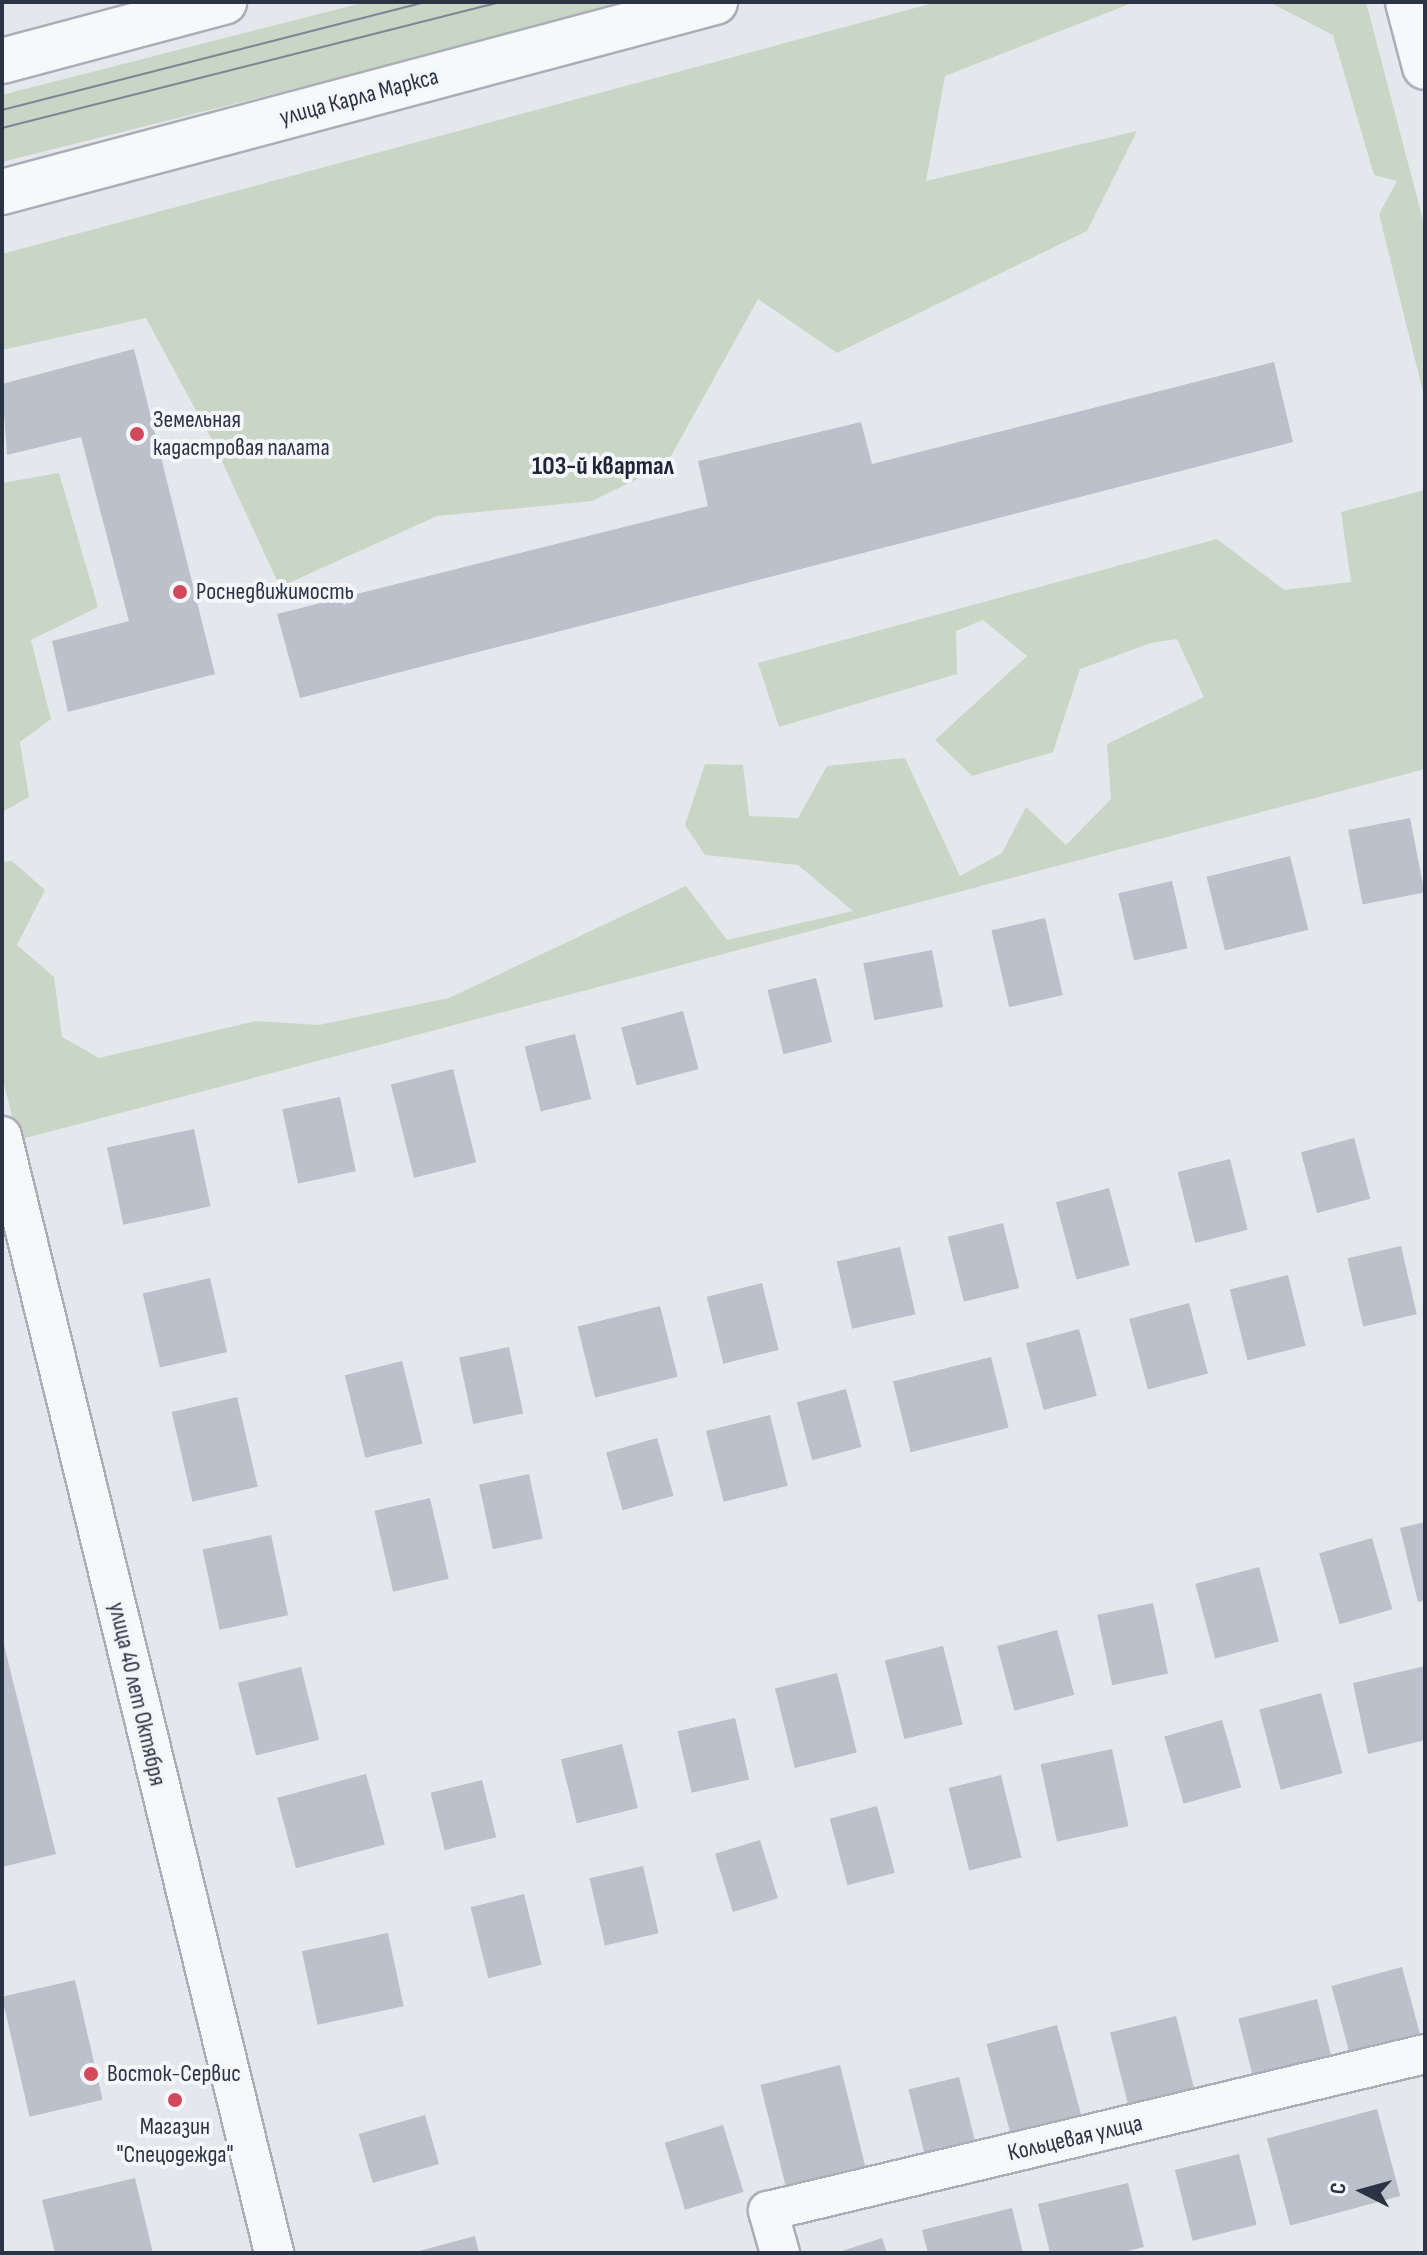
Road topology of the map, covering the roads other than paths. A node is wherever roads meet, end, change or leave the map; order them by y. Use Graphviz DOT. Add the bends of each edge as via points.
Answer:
graph roads {
  1 [pos="224,2"];
  2 [pos="715,2"];
  3 [pos="1408,2"];
  4 [pos="2,61"];
  5 [pos="1425,67"];
  6 [pos="2,192"];
  7 [pos="2,1136"];
  8 [pos="1425,2054"];
  9 [pos="274,2253"];
  10 [pos="780,2253"];
  1 -- 4 [label="street"];
  2 -- 6 [label="street, улица Карла Маркса"];
  3 -- 5 [label="street"];
  7 -- 9 [label="street, улица 40 лет Октября"];
  8 -- 10 [label="street, Кольцевая улица" via="768,2211"];
}
